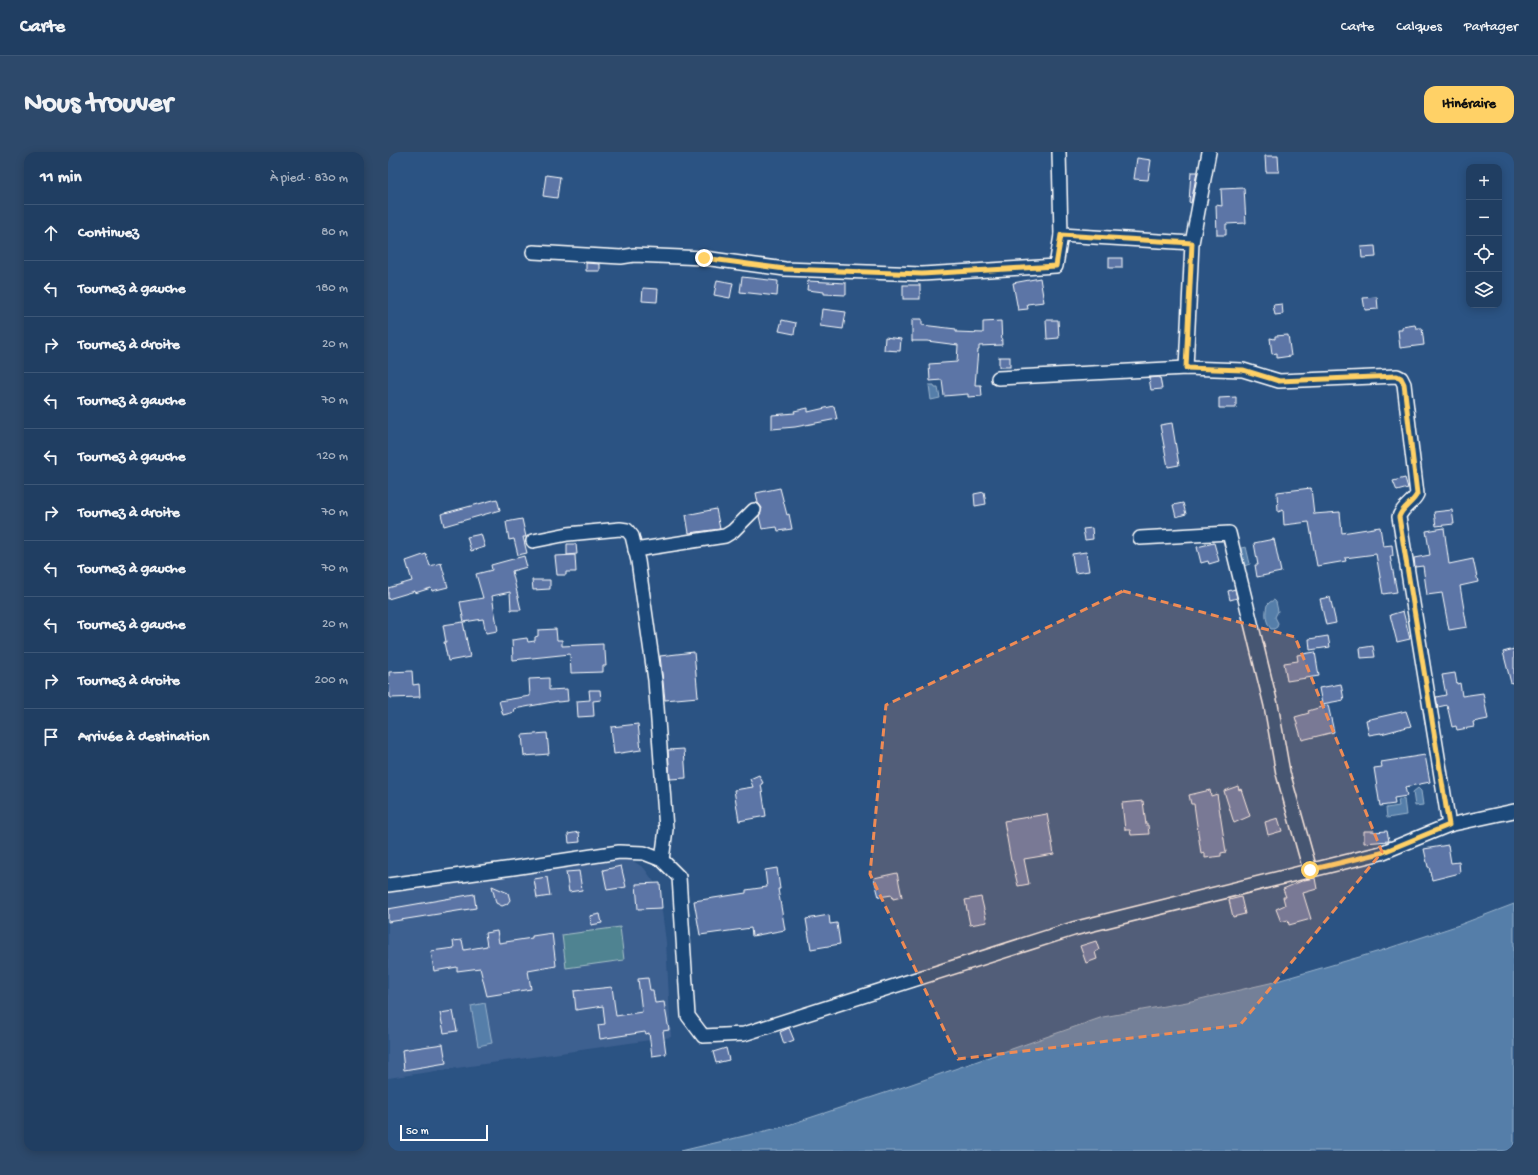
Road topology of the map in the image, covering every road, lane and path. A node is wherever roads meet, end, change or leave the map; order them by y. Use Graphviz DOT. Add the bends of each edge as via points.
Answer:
graph roads {
  1 [pos="1059,152"];
  2 [pos="1209,152"];
  3 [pos="1061,235"];
  4 [pos="1192,243"];
  5 [pos="532,252"];
  6 [pos="1186,368"];
  7 [pos="998,378"];
  8 [pos="754,510"];
  9 [pos="1140,538"];
  10 [pos="533,541"];
  11 [pos="635,550"];
  12 [pos="1514,811"];
  13 [pos="1449,825"];
  14 [pos="662,860"];
  15 [pos="1310,870"];
  16 [pos="388,884"];
  1 -- 3 [label="street"];
  2 -- 4 [label="street"];
  3 -- 4 [label="street"];
  3 -- 5 [label="street" via="1056,266 922,274 785,269 704,258"];
  4 -- 6 [label="street"];
  6 -- 7 [label="street"];
  6 -- 13 [label="street" via="1243,370 1279,381 1397,376 1401,378 1404,384 1417,494 1399,517"];
  8 -- 11 [label="street" via="725,536"];
  9 -- 15 [label="street" via="1229,533 1271,705 1283,772"];
  10 -- 11 [label="street" via="568,534 620,529 627,530 632,536"];
  11 -- 14 [label="street" via="655,680 666,829"];
  12 -- 13 [label="street"];
  13 -- 15 [label="street" via="1381,853"];
  14 -- 15 [label="street" via="679,877 688,1016 703,1036 744,1034 1073,929"];
  14 -- 16 [label="street" via="644,853 619,852"];
}
